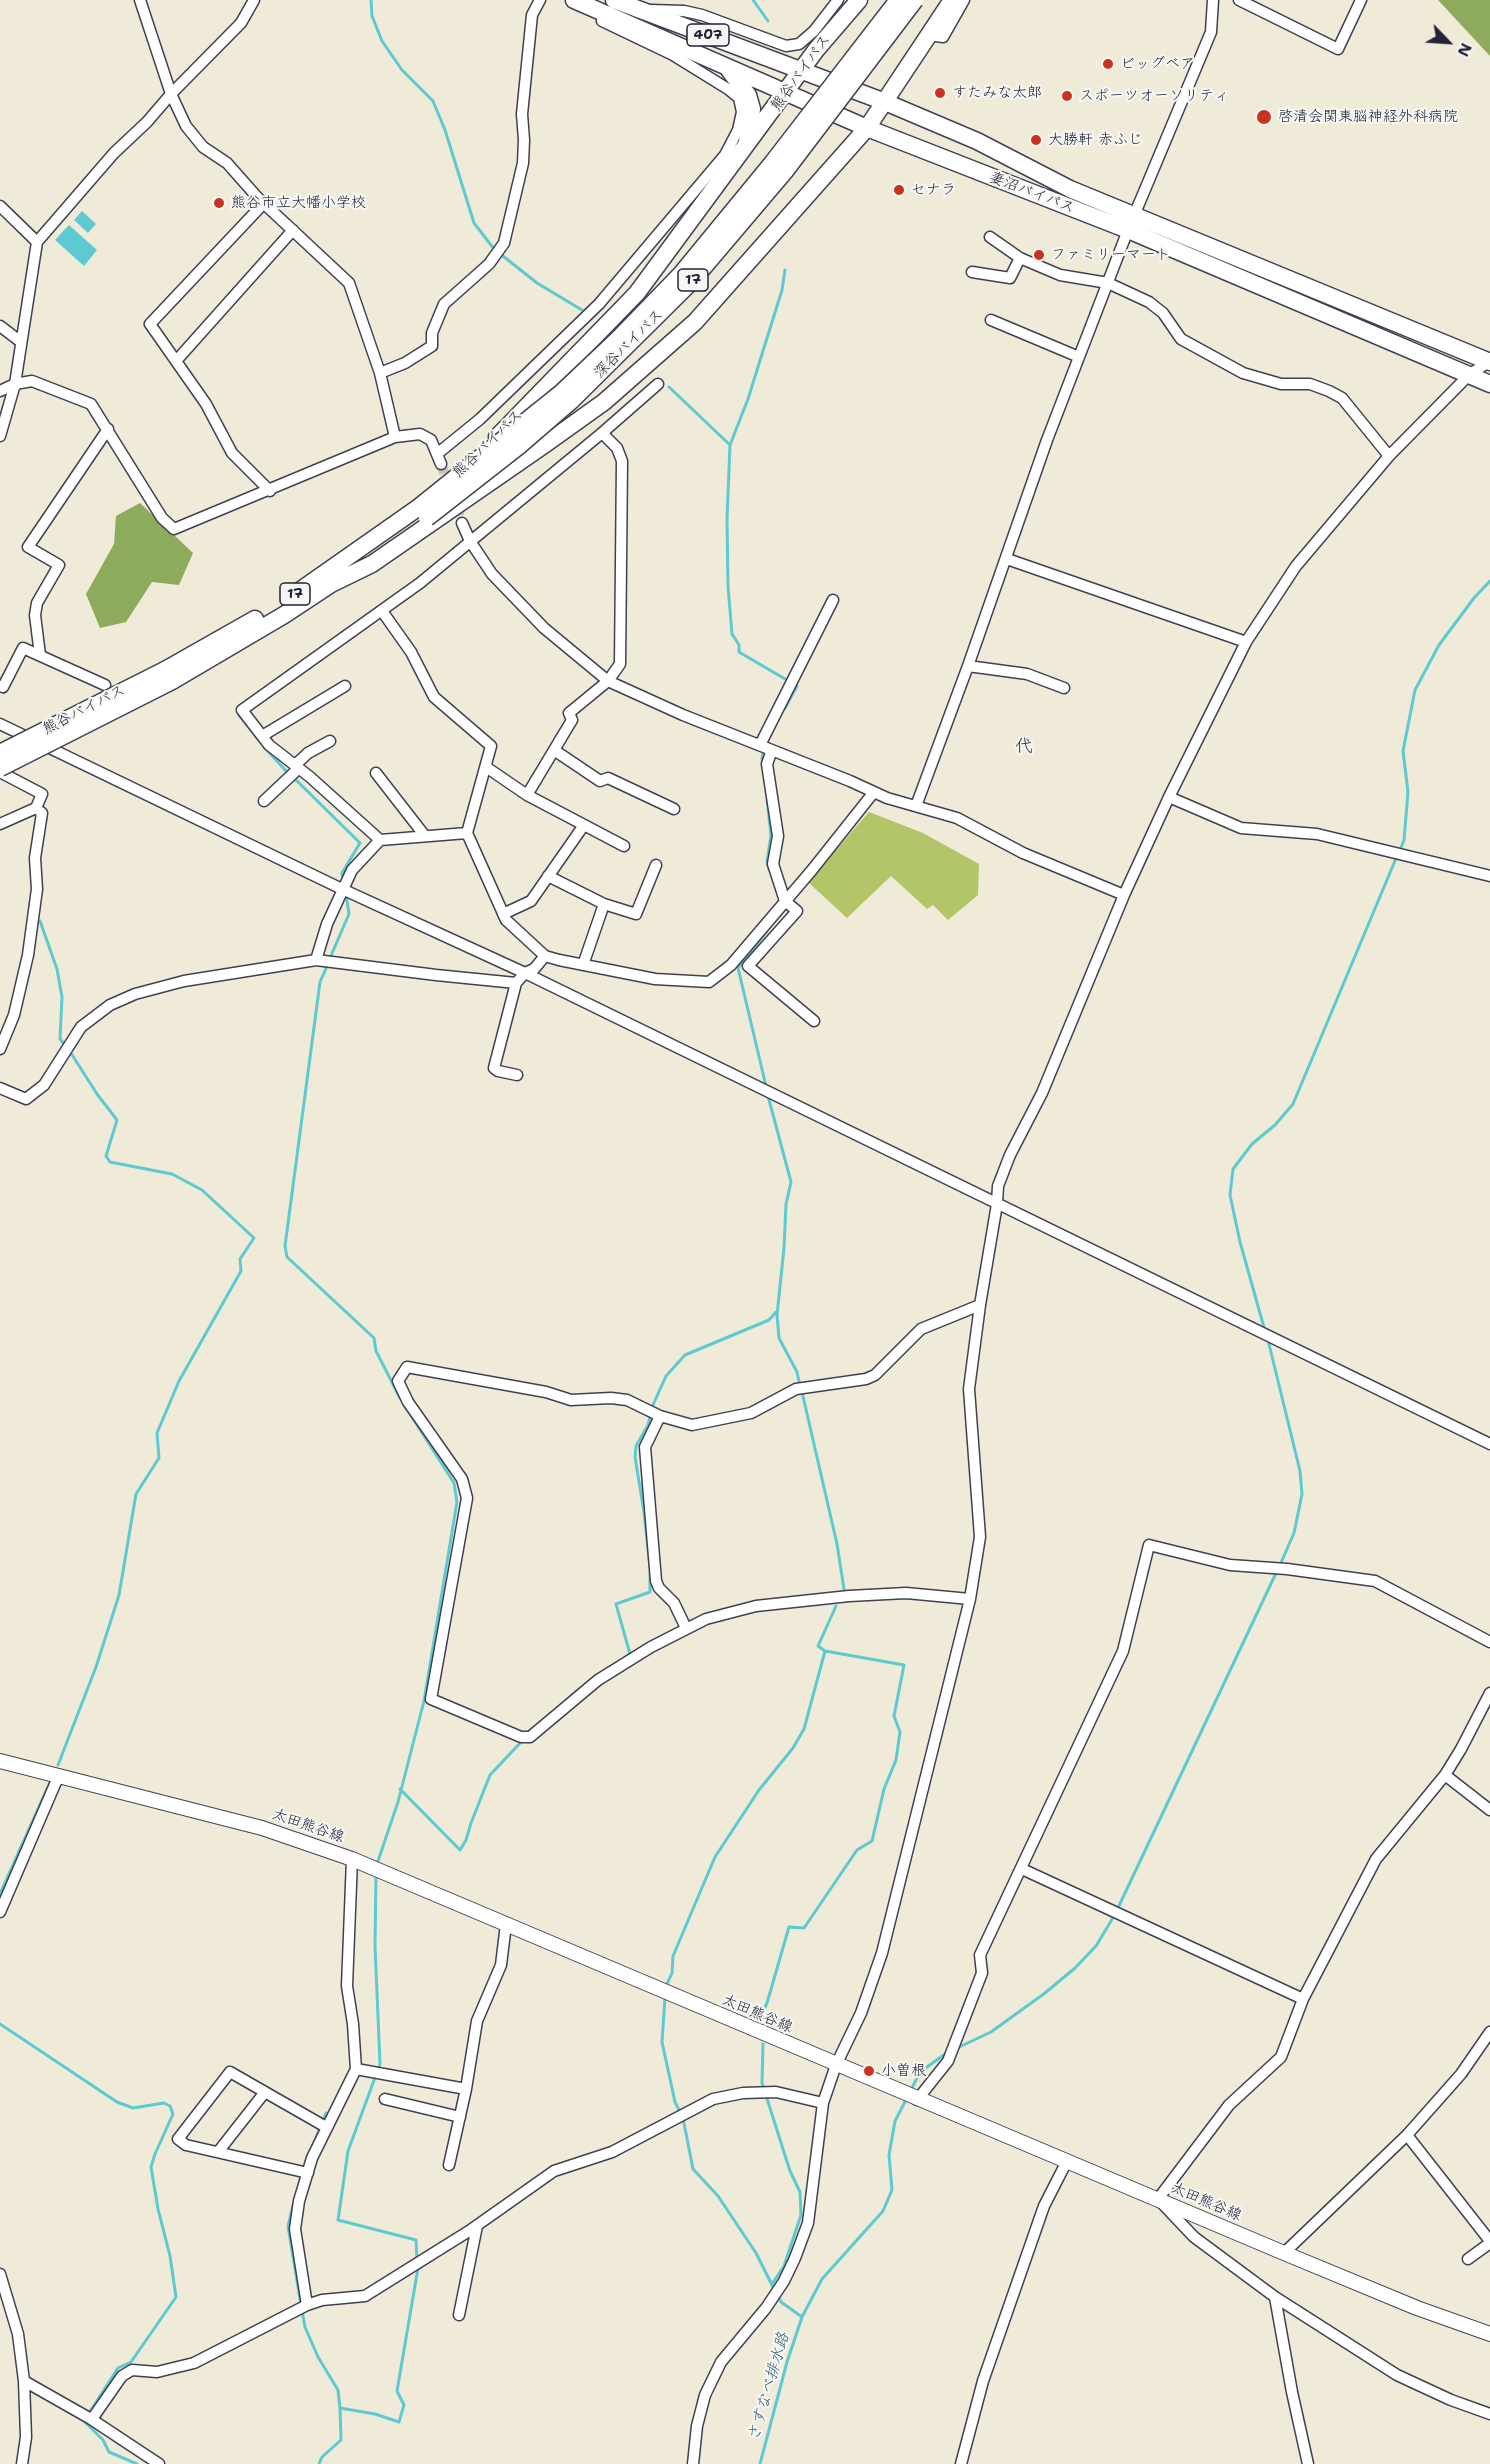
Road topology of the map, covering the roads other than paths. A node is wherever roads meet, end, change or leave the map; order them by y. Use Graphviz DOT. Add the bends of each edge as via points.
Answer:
graph roads {
  1 [pos="140,0"];
  2 [pos="254,0"];
  3 [pos="540,0"];
  4 [pos="574,0"];
  5 [pos="838,0"];
  6 [pos="860,0"];
  7 [pos="897,0"];
  8 [pos="915,0"];
  9 [pos="952,0"];
  10 [pos="964,0"];
  11 [pos="1213,0"];
  12 [pos="1239,0"];
  13 [pos="1361,0"];
  14 [pos="610,7"];
  15 [pos="641,10"];
  16 [pos="929,35"];
  17 [pos="726,68"];
  18 [pos="801,71"];
  19 [pos="786,93"];
  20 [pos="171,94"];
  21 [pos="885,102"];
  22 [pos="867,128"];
  23 [pos="746,148"];
  24 [pos="264,203"];
  25 [pos="0,206"];
  26 [pos="1135,214"];
  27 [pos="293,230"];
  28 [pos="1128,230"];
  29 [pos="990,237"];
  30 [pos="37,242"];
  31 [pos="1020,258"];
  32 [pos="972,272"];
  33 [pos="1108,283"];
  34 [pos="991,320"];
  35 [pos="0,326"];
  36 [pos="21,342"];
  37 [pos="1079,357"];
  38 [pos="176,361"];
  39 [pos="1490,362"];
  40 [pos="380,373"];
  41 [pos="1469,375"];
  42 [pos="15,384"];
  43 [pos="658,384"];
  44 [pos="1490,384"];
  45 [pos="0,391"];
  46 [pos="108,429"];
  47 [pos="602,433"];
  48 [pos="0,436"];
  49 [pos="395,437"];
  50 [pos="1389,456"];
  51 [pos="270,491"];
  52 [pos="423,513"];
  53 [pos="462,523"];
  54 [pos="470,541"];
  55 [pos="1007,559"];
  56 [pos="331,584"];
  57 [pos="833,600"];
  58 [pos="382,611"];
  59 [pos="1246,642"];
  60 [pos="40,655"];
  61 [pos="968,666"];
  62 [pos="168,676"];
  63 [pos="608,681"];
  64 [pos="105,685"];
  65 [pos="0,686"];
  66 [pos="345,686"];
  67 [pos="1064,688"];
  68 [pos="0,724"];
  69 [pos="262,736"];
  70 [pos="330,741"];
  71 [pos="760,745"];
  72 [pos="554,750"];
  73 [pos="772,750"];
  74 [pos="0,753"];
  75 [pos="297,766"];
  76 [pos="486,767"];
  77 [pos="0,768"];
  78 [pos="0,772"];
  79 [pos="376,773"];
  80 [pos="874,792"];
  81 [pos="527,795"];
  82 [pos="1169,797"];
  83 [pos="264,801"];
  84 [pos="916,806"];
  85 [pos="36,808"];
  86 [pos="674,809"];
  87 [pos="0,824"];
  88 [pos="584,825"];
  89 [pos="467,833"];
  90 [pos="425,836"];
  91 [pos="380,840"];
  92 [pos="624,846"];
  93 [pos="656,865"];
  94 [pos="1489,874"];
  95 [pos="548,876"];
  96 [pos="342,889"];
  97 [pos="1124,895"];
  98 [pos="785,901"];
  99 [pos="604,904"];
  100 [pos="503,914"];
  101 [pos="545,956"];
  102 [pos="319,960"];
  103 [pos="583,966"];
  104 [pos="525,974"];
  105 [pos="516,983"];
  106 [pos="814,1021"];
  107 [pos="0,1049"];
  108 [pos="517,1075"];
  109 [pos="0,1088"];
  110 [pos="998,1204"];
  111 [pos="980,1305"];
  112 [pos="659,1415"];
  113 [pos="1490,1444"];
  114 [pos="970,1599"];
  115 [pos="686,1628"];
  116 [pos="1490,1641"];
  117 [pos="1490,1693"];
  118 [pos="0,1761"];
  119 [pos="59,1775"];
  120 [pos="1445,1775"];
  121 [pos="1490,1810"];
  122 [pos="352,1859"];
  123 [pos="1022,1869"];
  124 [pos="0,1912"];
  125 [pos="506,1924"];
  126 [pos="1303,1999"];
  127 [pos="1490,2032"];
  128 [pos="836,2065"];
  129 [pos="356,2068"];
  130 [pos="466,2089"];
  131 [pos="265,2092"];
  132 [pos="911,2097"];
  133 [pos="385,2098"];
  134 [pos="823,2103"];
  135 [pos="460,2117"];
  136 [pos="326,2127"];
  137 [pos="1407,2135"];
  138 [pos="218,2152"];
  139 [pos="1067,2161"];
  140 [pos="448,2165"];
  141 [pos="308,2173"];
  142 [pos="1158,2199"];
  143 [pos="477,2226"];
  144 [pos="1490,2242"];
  145 [pos="1284,2253"];
  146 [pos="1468,2259"];
  147 [pos="0,2274"];
  148 [pos="1275,2297"];
  149 [pos="307,2306"];
  150 [pos="459,2315"];
  151 [pos="1490,2334"];
  152 [pos="24,2381"];
  153 [pos="1487,2410"];
  154 [pos="91,2419"];
  155 [pos="22,2464"];
  156 [pos="159,2464"];
  157 [pos="693,2464"];
  158 [pos="961,2464"];
  159 [pos="1308,2464"];
  1 -- 20 [label="street"];
  2 -- 20 [label="street" via="241,22"];
  3 -- 40 [label="street" via="532,15 522,114 523,163 502,246 489,264 444,304 432,333 432,346"];
  4 -- 14 [label="highway, 妻沼バイパス / 407"];
  5 -- 15 [label="street" via="800,44 786,46 702,15"];
  6 -- 18 [label="highway, 熊谷バイパス / 17"];
  7 -- 52 [label="highway, 深谷バイパス / 17, bridge" via="681,274 561,393"];
  8 -- 52 [label="highway, 深谷バイパス / 17, bridge" via="786,170 691,282 571,401 519,446"];
  9 -- 16 [label="highway, 17"];
  10 -- 16 [label="street" via="943,37"];
  11 -- 26 [label="street" via="1210,32"];
  12 -- 13 [label="street" via="1338,49"];
  14 -- 15 [label="highway, 妻沼バイパス / 407"];
  14 -- 17 [label="highway, 妻沼バイパス / 407"];
  14 -- 49 [label="street" via="602,21 673,55 739,98 742,112 738,130 725,155 599,304 439,459 431,440 420,434"];
  15 -- 18 [label="highway, 妻沼バイパス / 407"];
  16 -- 21 [label="highway, 17"];
  17 -- 19 [label="highway, 妻沼バイパス / 407"];
  17 -- 23 [label="highway, 407" via="748,95 752,109"];
  18 -- 19 [label="highway, 熊谷バイパス / 17"];
  18 -- 21 [label="highway, 妻沼バイパス / 407"];
  19 -- 22 [label="highway, 妻沼バイパス / 407"];
  19 -- 23 [label="highway, 熊谷バイパス / 17"];
  20 -- 24 [label="street" via="186,126 203,147 227,163"];
  20 -- 30 [label="street"];
  21 -- 22 [label="highway, 17"];
  21 -- 26 [label="highway, 妻沼バイパス / 407" via="977,141 1070,189"];
  22 -- 28 [label="highway, 妻沼バイパス / 407"];
  22 -- 56 [label="highway, 17" via="695,322 604,402 372,564"];
  23 -- 52 [label="highway, 熊谷バイパス / 17, bridge" via="638,293"];
  24 -- 27 [label="street"];
  24 -- 38 [label="street" via="150,324"];
  25 -- 30 [label="street"];
  26 -- 28 [label="street"];
  26 -- 39 [label="highway, 妻沼バイパス / 407"];
  27 -- 38 [label="street"];
  27 -- 40 [label="street" via="349,283"];
  28 -- 33 [label="street"];
  28 -- 41 [label="highway, 妻沼バイパス / 407"];
  29 -- 31 [label="street"];
  30 -- 36 [label="street"];
  31 -- 32 [label="street" via="1010,278"];
  31 -- 33 [label="street" via="1060,275"];
  33 -- 37 [label="street"];
  33 -- 50 [label="street" via="1157,307 1181,339 1221,363 1281,384 1310,384 1342,398"];
  34 -- 37 [label="street"];
  35 -- 36 [label="street"];
  36 -- 42 [label="street"];
  37 -- 55 [label="street"];
  38 -- 51 [label="street" via="206,404 232,453"];
  39 -- 41 [label="street"];
  40 -- 49 [label="street"];
  41 -- 44 [label="highway, 妻沼バイパス / 407"];
  41 -- 50 [label="street"];
  42 -- 45 [label="street"];
  42 -- 46 [label="street" via="32,381 91,404"];
  42 -- 48 [label="street"];
  43 -- 47 [label="street"];
  46 -- 51 [label="street" via="162,518 174,529"];
  46 -- 60 [label="street" via="28,547 59,565 37,603"];
  47 -- 54 [label="street"];
  47 -- 63 [label="street" via="617,448 622,461 620,664"];
  49 -- 51 [label="street"];
  50 -- 59 [label="street" via="1296,566"];
  52 -- 56 [label="highway, 熊谷バイパス / 17"];
  52 -- 62 [label="highway, 熊谷バイパス / 17"];
  53 -- 54 [label="street"];
  54 -- 58 [label="street"];
  54 -- 63 [label="street" via="492,574 544,628"];
  55 -- 59 [label="street"];
  55 -- 61 [label="street"];
  56 -- 62 [label="highway, 熊谷バイパス / 17" via="284,615"];
  57 -- 71 [label="street"];
  58 -- 69 [label="street" via="242,710"];
  58 -- 76 [label="street" via="411,652 434,697 491,746"];
  59 -- 82 [label="street"];
  60 -- 64 [label="street"];
  60 -- 65 [label="street" via="23,648 3,687"];
  61 -- 67 [label="street" via="1027,674"];
  61 -- 84 [label="street"];
  62 -- 74 [label="highway, 熊谷バイパス / 17, bridge"];
  62 -- 77 [label="highway, 熊谷バイパス / 17, bridge"];
  63 -- 71 [label="street"];
  63 -- 72 [label="street" via="569,713 572,720"];
  66 -- 69 [label="street"];
  68 -- 96 [label="street"];
  69 -- 75 [label="street" via="269,746"];
  70 -- 75 [label="street" via="308,753"];
  71 -- 73 [label="street"];
  72 -- 81 [label="street"];
  72 -- 86 [label="street" via="600,781 608,778"];
  73 -- 80 [label="street"];
  73 -- 98 [label="street" via="767,764 778,836 773,864"];
  75 -- 83 [label="street"];
  75 -- 91 [label="street"];
  76 -- 81 [label="street"];
  76 -- 89 [label="street"];
  78 -- 85 [label="street" via="42,794"];
  79 -- 90 [label="street"];
  80 -- 84 [label="street"];
  80 -- 98 [label="street"];
  81 -- 88 [label="street"];
  82 -- 94 [label="street" via="1241,828 1317,834"];
  82 -- 97 [label="street"];
  84 -- 97 [label="street" via="957,818 1023,853"];
  85 -- 87 [label="street"];
  85 -- 107 [label="street" via="42,813 28,956 14,1015"];
  88 -- 92 [label="street"];
  88 -- 95 [label="street"];
  89 -- 90 [label="street"];
  89 -- 100 [label="street"];
  90 -- 91 [label="street"];
  91 -- 96 [label="street" via="352,870"];
  93 -- 99 [label="street" via="636,914"];
  95 -- 99 [label="street"];
  95 -- 100 [label="street" via="531,901"];
  96 -- 102 [label="street" via="327,924"];
  96 -- 104 [label="street"];
  97 -- 110 [label="street" via="1042,1093 1010,1155 998,1186"];
  98 -- 103 [label="street" via="731,965 709,982 655,979"];
  98 -- 106 [label="street" via="797,911 748,966"];
  99 -- 103 [label="street"];
  100 -- 101 [label="street"];
  101 -- 103 [label="street"];
  101 -- 104 [label="street"];
  102 -- 105 [label="street"];
  102 -- 109 [label="street" via="184,981 135,994 81,1027 44,1085 26,1099"];
  104 -- 105 [label="street"];
  104 -- 110 [label="street"];
  105 -- 108 [label="street" via="494,1068"];
  110 -- 111 [label="street"];
  110 -- 113 [label="street"];
  111 -- 112 [label="street" via="921,1329 875,1375 866,1379 800,1389 751,1413 728,1419 692,1425"];
  111 -- 114 [label="street" via="969,1389 980,1537"];
  112 -- 115 [label="street" via="645,1447 656,1581 674,1603"];
  112 -- 115 [label="street" via="627,1400 571,1400 408,1367 398,1381 408,1402 462,1479 467,1498 431,1699 526,1737 598,1680"];
  114 -- 115 [label="street" via="906,1593 849,1596 756,1606"];
  114 -- 128 [label="street" via="882,1953 861,2013"];
  116 -- 123 [label="street" via="1375,1581 1230,1565 1149,1545 1123,1651"];
  117 -- 120 [label="street"];
  118 -- 119 [label="main road, 太田熊谷線"];
  119 -- 122 [label="main road, 太田熊谷線" via="262,1828"];
  119 -- 124 [label="street"];
  120 -- 121 [label="street"];
  120 -- 126 [label="street" via="1376,1859"];
  122 -- 125 [label="main road, 太田熊谷線"];
  122 -- 129 [label="street" via="347,1986"];
  123 -- 126 [label="street"];
  123 -- 132 [label="street" via="980,1955 982,1973 948,2061"];
  125 -- 128 [label="main road, 太田熊谷線"];
  125 -- 130 [label="street" via="501,1965 477,2021"];
  126 -- 142 [label="street" via="1281,2057 1229,2105"];
  127 -- 137 [label="street" via="1461,2074"];
  128 -- 132 [label="main road, 太田熊谷線"];
  128 -- 134 [label="street"];
  129 -- 130 [label="street"];
  129 -- 136 [label="street"];
  130 -- 135 [label="street"];
  131 -- 136 [label="street"];
  131 -- 138 [label="street"];
  131 -- 138 [label="street" via="230,2072 178,2139 186,2145"];
  132 -- 139 [label="main road, 太田熊谷線"];
  133 -- 135 [label="street"];
  134 -- 143 [label="street" via="772,2092 743,2092 713,2099 612,2152 554,2170"];
  134 -- 157 [label="street" via="808,2223 780,2286 721,2362 709,2386 697,2426"];
  135 -- 140 [label="street"];
  136 -- 141 [label="street"];
  137 -- 144 [label="street"];
  137 -- 145 [label="street"];
  138 -- 141 [label="street"];
  139 -- 142 [label="main road, 太田熊谷線"];
  139 -- 158 [label="street" via="1044,2206 983,2381"];
  141 -- 149 [label="street" via="295,2229"];
  142 -- 145 [label="main road, 太田熊谷線"];
  142 -- 148 [label="street" via="1194,2237"];
  143 -- 149 [label="street" via="365,2296 322,2300"];
  143 -- 150 [label="street"];
  144 -- 146 [label="street"];
  145 -- 151 [label="main road, 太田熊谷線"];
  147 -- 152 [label="street" via="18,2334"];
  148 -- 153 [label="street" via="1397,2375 1451,2400"];
  148 -- 159 [label="street"];
  149 -- 154 [label="street" via="194,2363 157,2372 132,2370 122,2376"];
  152 -- 154 [label="street"];
  152 -- 155 [label="street" via="26,2437"];
  154 -- 156 [label="street"];
}
